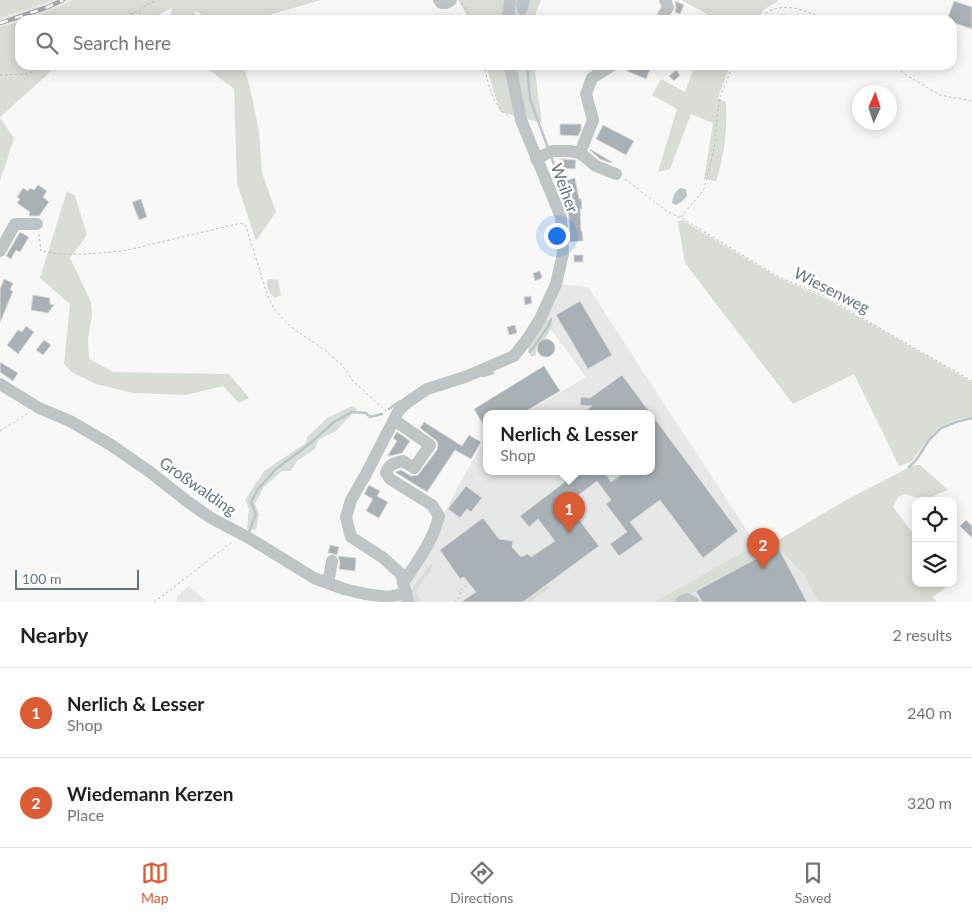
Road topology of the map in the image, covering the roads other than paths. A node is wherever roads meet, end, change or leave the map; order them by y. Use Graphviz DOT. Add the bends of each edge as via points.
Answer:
graph roads {
  1 [pos="439,0"];
  2 [pos="451,0"];
  3 [pos="510,0"];
  4 [pos="665,0"];
  5 [pos="508,15"];
  6 [pos="664,15"];
  7 [pos="511,70"];
  8 [pos="605,70"];
  9 [pos="580,153"];
  10 [pos="544,155"];
  11 [pos="616,174"];
  12 [pos="37,224"];
  13 [pos="0,251"];
  14 [pos="0,384"];
  15 [pos="394,420"];
  16 [pos="332,560"];
  17 [pos="328,583"];
  18 [pos="405,593"];
  19 [pos="681,602"];
  20 [pos="693,602"];
  1 -- 2 [label="street" via="446,3"];
  3 -- 5 [label="street"];
  4 -- 6 [label="street" via="668,7"];
  7 -- 10 [label="street" via="521,120"];
  8 -- 9 [label="street, Weiher" via="592,78 586,94 593,120"];
  9 -- 10 [label="street, Weiher" via="570,151"];
  9 -- 11 [label="street, Weiher" via="596,166"];
  10 -- 15 [label="street, Weiher" via="561,217 562,254 556,284 540,319 514,356 427,389 399,410"];
  12 -- 13 [label="street" via="15,224"];
  14 -- 17 [label="street, Großwalding" via="111,445 211,518"];
  15 -- 18 [label="street, Weiher" via="351,500 346,517 351,537 401,574"];
  15 -- 18 [label="street" via="430,445 414,468 403,460 394,463 386,473 390,479 432,505 439,516"];
  16 -- 17 [label="street"];
  17 -- 18 [label="street, Großwalding" via="344,590 372,595 388,597"];
  19 -- 20 [label="street" via="688,598"];
}
